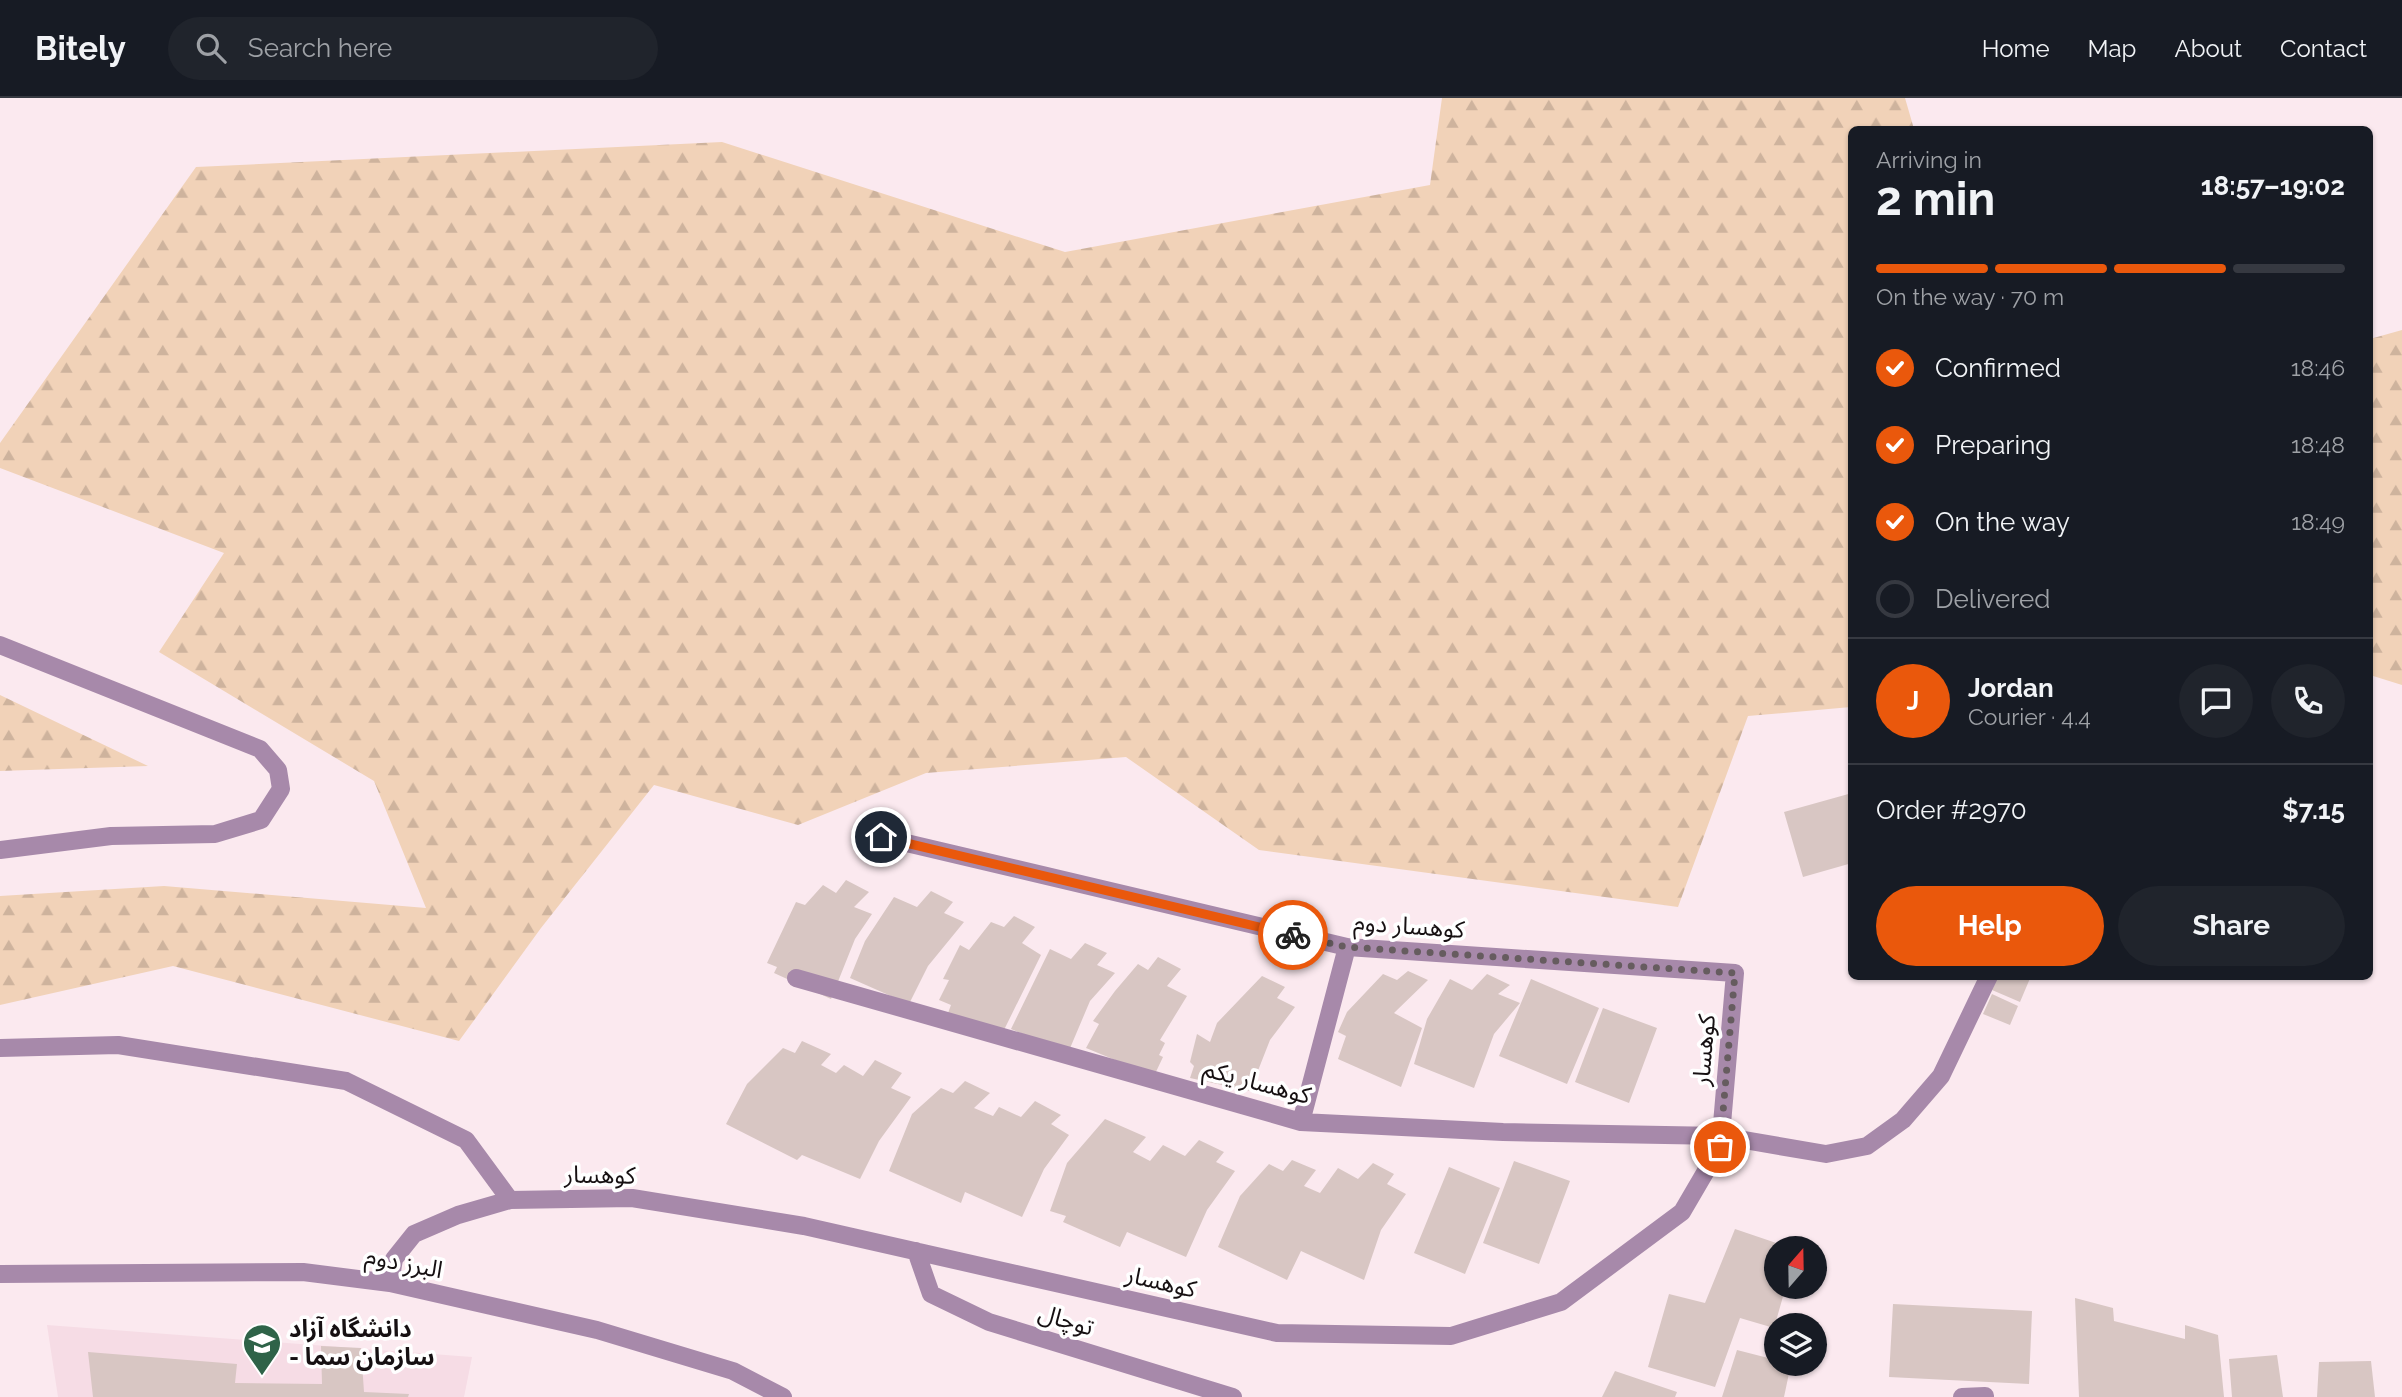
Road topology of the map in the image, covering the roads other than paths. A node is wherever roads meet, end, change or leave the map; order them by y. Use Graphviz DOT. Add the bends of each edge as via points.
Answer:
graph roads {
  1 [pos="0,645"];
  2 [pos="881,837"];
  3 [pos="0,850"];
  4 [pos="1347,947"];
  5 [pos="1735,973"];
  6 [pos="796,978"];
  7 [pos="1987,980"];
  8 [pos="0,1048"];
  9 [pos="1301,1122"];
  10 [pos="1721,1136"];
  11 [pos="510,1200"];
  12 [pos="916,1251"];
  13 [pos="0,1274"];
  14 [pos="390,1283"];
  15 [pos="1985,1396"];
  16 [pos="783,1397"];
  17 [pos="1233,1397"];
  18 [pos="1962,1397"];
  1 -- 3 [label="street" via="260,749 278,769 281,789 261,820 215,834 111,836"];
  2 -- 4 [label="street, کوهسار دوم"];
  4 -- 5 [label="street, کوهسار دوم"];
  4 -- 9 [label="street"];
  5 -- 10 [label="street, کوهسار"];
  6 -- 9 [label="street, کوهسار یکم"];
  7 -- 10 [label="street, کوهسار یکم" via="1941,1076 1903,1121 1867,1146 1826,1154"];
  8 -- 11 [label="street" via="118,1045 346,1081 466,1140"];
  9 -- 10 [label="street, کوهسار یکم"];
  10 -- 12 [label="street, کوهسار" via="1720,1147 1682,1212 1572,1294 1561,1302 1451,1336 1277,1333"];
  11 -- 12 [label="street, کوهسار" via="632,1198 804,1226"];
  11 -- 14 [label="street, کوهسار" via="414,1234 394,1259"];
  12 -- 17 [label="street, توچال" via="931,1293 989,1322"];
  13 -- 14 [label="street, البرز دوم" via="303,1272"];
  14 -- 16 [label="street, البرز دوم" via="597,1331 733,1371"];
  15 -- 18 [label="street"];
}
